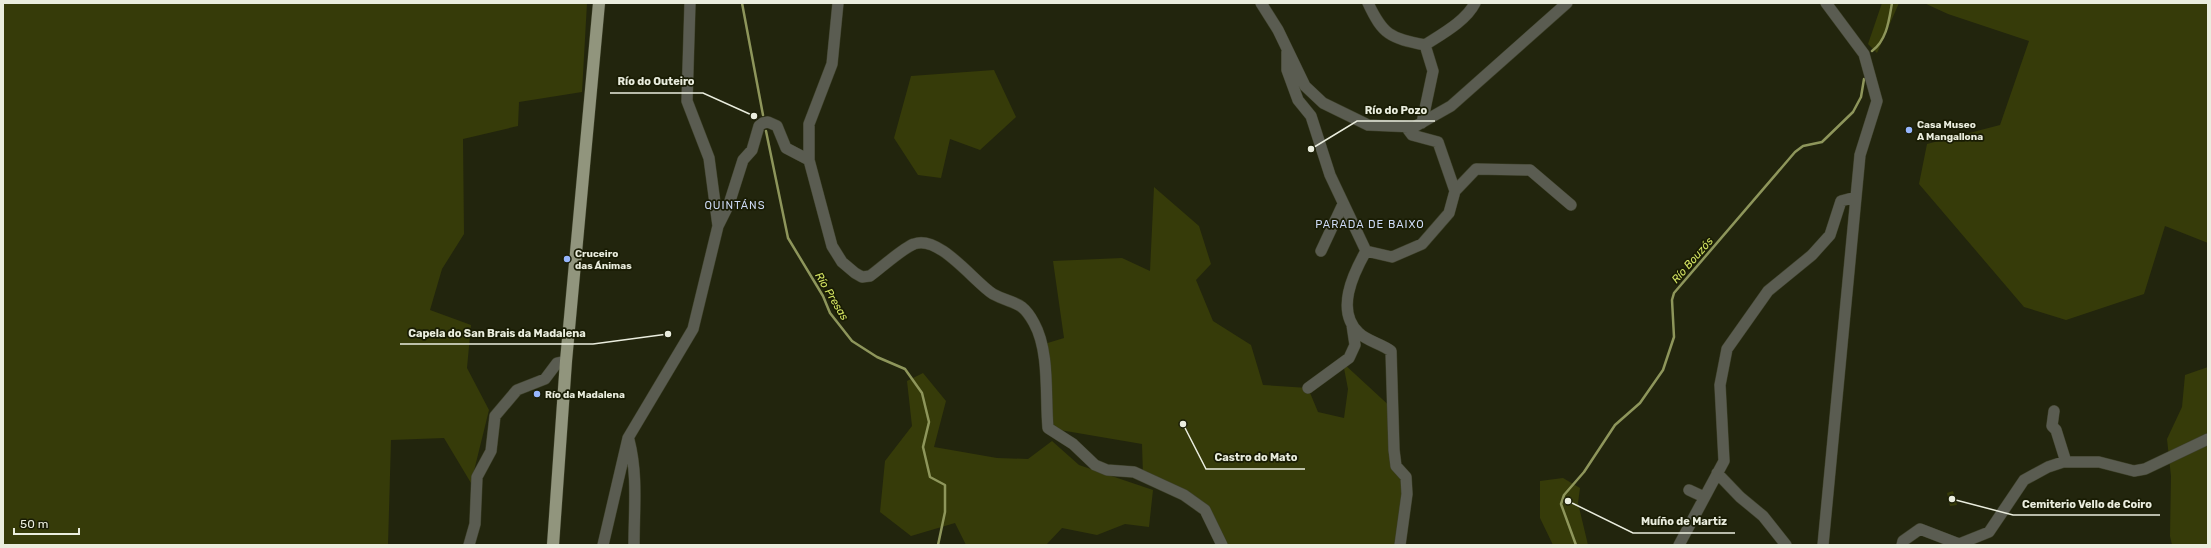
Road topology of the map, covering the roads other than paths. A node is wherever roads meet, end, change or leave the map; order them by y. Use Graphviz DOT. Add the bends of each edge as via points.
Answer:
graph roads {
  1 [pos="599,3"];
  2 [pos="690,3"];
  3 [pos="838,3"];
  4 [pos="1261,3"];
  5 [pos="1368,3"];
  6 [pos="1475,3"];
  7 [pos="1567,3"];
  8 [pos="1826,3"];
  9 [pos="1425,45"];
  10 [pos="1287,52"];
  11 [pos="1422,123"];
  12 [pos="1406,127"];
  13 [pos="809,160"];
  14 [pos="1455,191"];
  15 [pos="1856,197"];
  16 [pos="1343,204"];
  17 [pos="1571,206"];
  18 [pos="718,226"];
  19 [pos="1321,251"];
  20 [pos="1366,251"];
  21 [pos="1352,324"];
  22 [pos="566,361"];
  23 [pos="1308,388"];
  24 [pos="2054,411"];
  25 [pos="628,438"];
  26 [pos="2208,439"];
  27 [pos="2066,462"];
  28 [pos="1717,473"];
  29 [pos="1688,490"];
  30 [pos="1704,497"];
  31 [pos="469,545"];
  32 [pos="553,545"];
  33 [pos="603,545"];
  34 [pos="634,545"];
  35 [pos="1222,545"];
  36 [pos="1400,545"];
  37 [pos="1679,545"];
  38 [pos="1786,545"];
  39 [pos="1822,545"];
  40 [pos="1902,545"];
  1 -- 22 [label="main road"];
  2 -- 18 [label="street" via="687,101 709,158"];
  3 -- 13 [label="street" via="832,64 809,124"];
  4 -- 10 [label="street" via="1278,30"];
  5 -- 9 [label="street" via="1383,30 1405,41"];
  6 -- 9 [label="street" via="1472,9"];
  7 -- 11 [label="street" via="1451,106"];
  8 -- 15 [label="street" via="1864,54 1877,101 1860,155"];
  9 -- 11 [label="street" via="1433,71"];
  10 -- 12 [label="street" via="1304,86 1323,102 1368,125"];
  10 -- 16 [label="street" via="1286,70 1298,100 1311,116 1330,175"];
  11 -- 12 [label="street" via="1414,128"];
  12 -- 14 [label="street" via="1412,135 1438,142"];
  13 -- 18 [label="street" via="786,148 777,126 768,122 762,123 752,150 743,160 729,204"];
  13 -- 35 [label="street" via="832,246 842,262 862,277 870,276 914,244 929,243 962,265 993,294 1022,306 1034,324 1042,350 1048,398 1048,428 1073,444 1094,465 1107,470 1134,472 1184,495 1204,510"];
  14 -- 17 [label="street" via="1476,170 1530,170"];
  14 -- 20 [label="street" via="1449,213 1422,244 1392,257"];
  15 -- 28 [label="street" via="1841,202 1830,235 1812,254 1768,291 1727,349 1720,385 1724,461"];
  15 -- 39 [label="street"];
  16 -- 19 [label="street"];
  16 -- 20 [label="street"];
  18 -- 25 [label="street" via="693,329"];
  20 -- 21 [label="street" via="1349,284 1347,302"];
  21 -- 23 [label="street" via="1355,345 1349,358"];
  21 -- 36 [label="street" via="1360,334 1391,351 1394,450 1396,466 1406,476 1407,494"];
  22 -- 31 [label="street" via="557,363 546,379 518,390 495,416 491,451 477,477 475,524"];
  22 -- 32 [label="main road"];
  24 -- 27 [label="street" via="2052,426 2056,430"];
  25 -- 33 [label="street"];
  25 -- 34 [label="street" via="636,493"];
  26 -- 27 [label="street" via="2146,470 2134,471 2099,462"];
  27 -- 40 [label="street" via="2048,467 2024,480 1989,532 1959,544 1920,529 1903,541"];
  28 -- 30 [label="street"];
  28 -- 38 [label="street" via="1763,516"];
  29 -- 30 [label="street"];
  30 -- 37 [label="street"];
}
